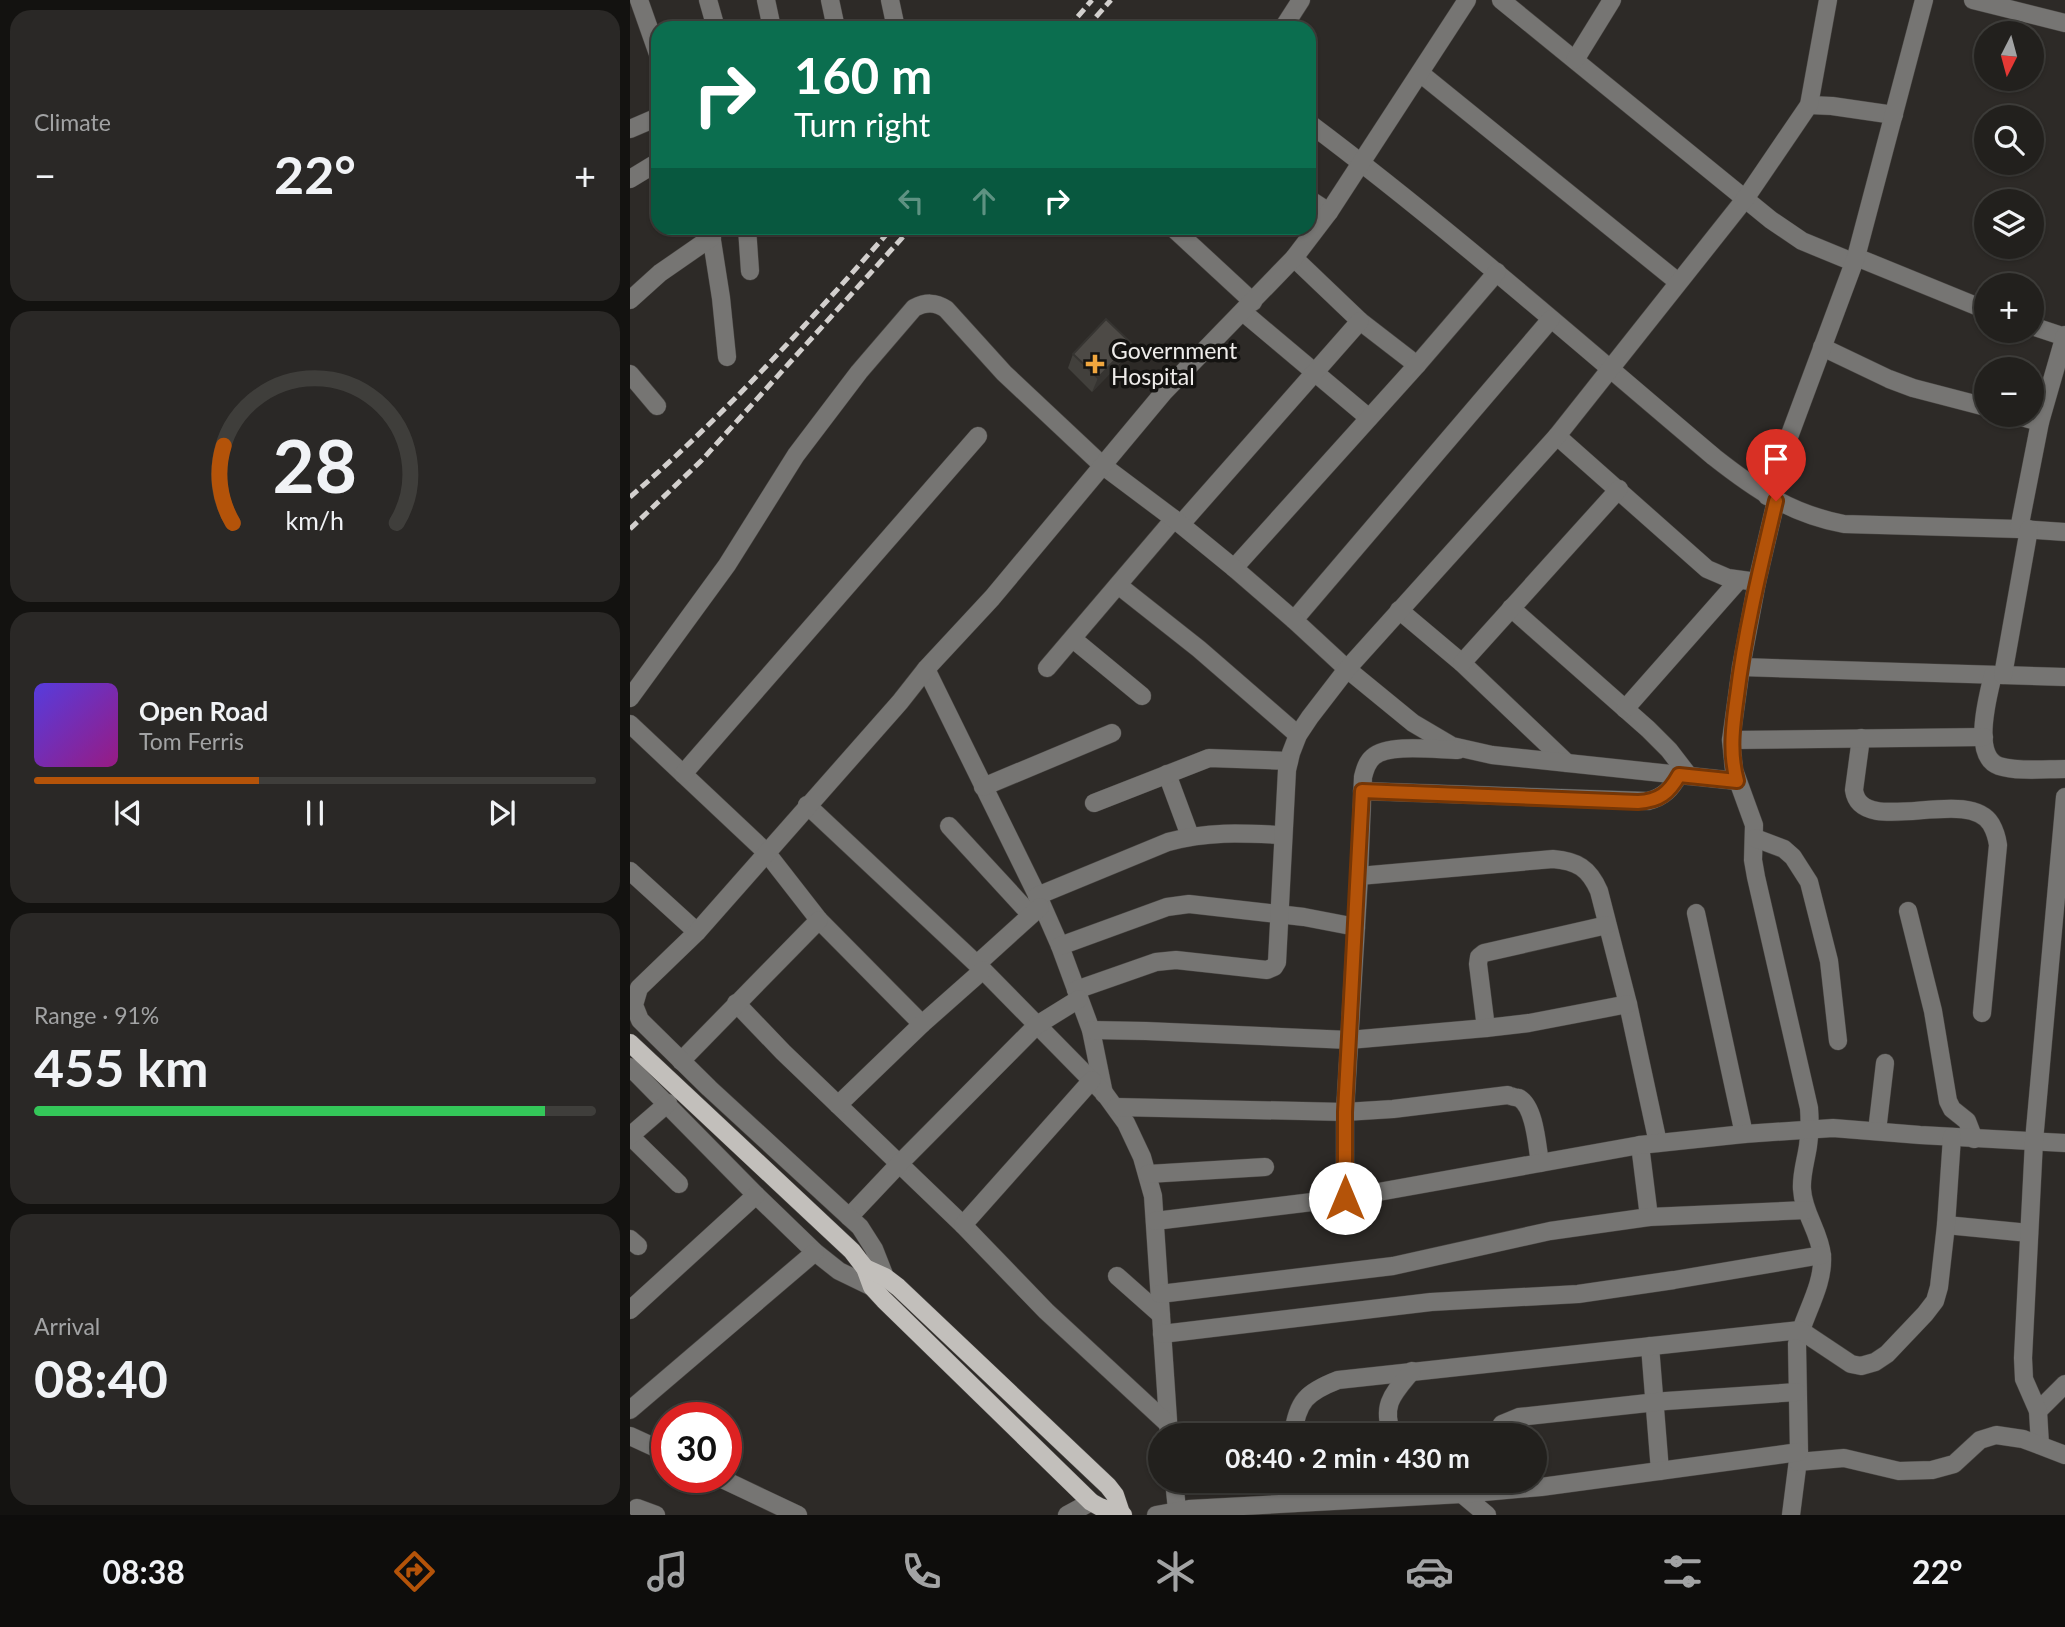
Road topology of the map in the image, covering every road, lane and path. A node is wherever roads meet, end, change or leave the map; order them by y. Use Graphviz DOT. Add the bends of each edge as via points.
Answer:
graph roads {
  1 [pos="708,0"];
  2 [pos="766,0"];
  3 [pos="830,0"];
  4 [pos="890,0"];
  5 [pos="1301,0"];
  6 [pos="1467,0"];
  7 [pos="1501,0"];
  8 [pos="1612,0"];
  9 [pos="1828,0"];
  10 [pos="1924,0"];
  11 [pos="1973,0"];
  12 [pos="637,6"];
  13 [pos="714,21"];
  14 [pos="770,21"];
  15 [pos="834,21"];
  16 [pos="894,21"];
  17 [pos="1288,21"];
  18 [pos="2065,23"];
  19 [pos="651,38"];
  20 [pos="1575,60"];
  21 [pos="1420,73"];
  22 [pos="1808,105"];
  23 [pos="1894,115"];
  24 [pos="651,120"];
  25 [pos="1316,128"];
  26 [pos="630,129"];
  27 [pos="1361,162"];
  28 [pos="651,166"];
  29 [pos="630,179"];
  30 [pos="1745,199"];
  31 [pos="1316,204"];
  32 [pos="1329,212"];
  33 [pos="1316,229"];
  34 [pos="707,235"];
  35 [pos="711,235"];
  36 [pos="747,235"];
  37 [pos="1180,235"];
  38 [pos="1312,235"];
  39 [pos="1294,258"];
  40 [pos="1854,260"];
  41 [pos="750,271"];
  42 [pos="1497,272"];
  43 [pos="1678,282"];
  44 [pos="630,300"];
  45 [pos="1974,305"];
  46 [pos="1247,307"];
  47 [pos="1551,319"];
  48 [pos="1360,321"];
  49 [pos="2044,330"];
  50 [pos="2065,337"];
  51 [pos="1822,347"];
  52 [pos="727,357"];
  53 [pos="1417,365"];
  54 [pos="1611,370"];
  55 [pos="1313,373"];
  56 [pos="630,374"];
  57 [pos="1974,404"];
  58 [pos="657,406"];
  59 [pos="2044,408"];
  60 [pos="1369,418"];
  61 [pos="2039,427"];
  62 [pos="978,436"];
  63 [pos="1557,436"];
  64 [pos="1102,465"];
  65 [pos="1619,489"];
  66 [pos="1772,498"];
  67 [pos="1178,522"];
  68 [pos="2024,529"];
  69 [pos="2065,532"];
  70 [pos="1234,568"];
  71 [pos="1748,581"];
  72 [pos="1118,584"];
  73 [pos="1511,608"];
  74 [pos="1399,610"];
  75 [pos="1294,620"];
  76 [pos="1073,639"];
  77 [pos="1462,663"];
  78 [pos="1741,667"];
  79 [pos="1047,668"];
  80 [pos="926,669"];
  81 [pos="1347,669"];
  82 [pos="1998,675"];
  83 [pos="2065,677"];
  84 [pos="1142,696"];
  85 [pos="630,698"];
  86 [pos="1625,709"];
  87 [pos="630,724"];
  88 [pos="1112,733"];
  89 [pos="1298,735"];
  90 [pos="1984,737"];
  91 [pos="1861,738"];
  92 [pos="1731,740"];
  93 [pos="1471,751"];
  94 [pos="1289,761"];
  95 [pos="1567,763"];
  96 [pos="2065,769"];
  97 [pos="683,774"];
  98 [pos="1167,774"];
  99 [pos="1684,776"];
  100 [pos="1737,781"];
  101 [pos="983,787"];
  102 [pos="1362,791"];
  103 [pos="2065,797"];
  104 [pos="1094,803"];
  105 [pos="807,805"];
  106 [pos="949,826"];
  107 [pos="1282,835"];
  108 [pos="1190,836"];
  109 [pos="1755,838"];
  110 [pos="766,852"];
  111 [pos="630,871"];
  112 [pos="1359,876"];
  113 [pos="1037,905"];
  114 [pos="1909,911"];
  115 [pos="1696,913"];
  116 [pos="1280,916"];
  117 [pos="819,920"];
  118 [pos="1607,925"];
  119 [pos="1356,927"];
  120 [pos="697,932"];
  121 [pos="1060,946"];
  122 [pos="980,967"];
  123 [pos="1077,994"];
  124 [pos="632,1003"];
  125 [pos="736,1003"];
  126 [pos="1628,1004"];
  127 [pos="1982,1013"];
  128 [pos="922,1024"];
  129 [pos="1037,1025"];
  130 [pos="1486,1028"];
  131 [pos="1091,1030"];
  132 [pos="1349,1040"];
  133 [pos="1838,1041"];
  134 [pos="630,1044"];
  135 [pos="681,1061"];
  136 [pos="1885,1063"];
  137 [pos="630,1067"];
  138 [pos="1092,1080"];
  139 [pos="1110,1101"];
  140 [pos="668,1104"];
  141 [pos="838,1105"];
  142 [pos="1345,1112"];
  143 [pos="1810,1129"];
  144 [pos="1877,1131"];
  145 [pos="1744,1134"];
  146 [pos="630,1136"];
  147 [pos="1952,1137"];
  148 [pos="1975,1139"];
  149 [pos="2034,1141"];
  150 [pos="1658,1143"];
  151 [pos="2065,1143"];
  152 [pos="1640,1145"];
  153 [pos="900,1163"];
  154 [pos="1540,1163"];
  155 [pos="1265,1167"];
  156 [pos="1148,1174"];
  157 [pos="679,1184"];
  158 [pos="756,1195"];
  159 [pos="1345,1198"];
  160 [pos="1806,1210"];
  161 [pos="849,1217"];
  162 [pos="1649,1217"];
  163 [pos="1155,1220"];
  164 [pos="963,1225"];
  165 [pos="1945,1225"];
  166 [pos="2029,1233"];
  167 [pos="815,1252"];
  168 [pos="1822,1255"];
  169 [pos="1117,1276"];
  170 [pos="879,1282"];
  171 [pos="1160,1294"];
  172 [pos="630,1310"];
  173 [pos="1161,1315"];
  174 [pos="1800,1331"];
  175 [pos="1162,1334"];
  176 [pos="1650,1346"];
  177 [pos="1412,1371"];
  178 [pos="2065,1384"];
  179 [pos="1797,1392"];
  180 [pos="1654,1402"];
  181 [pos="630,1410"];
  182 [pos="2038,1411"];
  183 [pos="1162,1423"];
  184 [pos="1168,1423"];
  185 [pos="1294,1423"];
  186 [pos="1388,1423"];
  187 [pos="1504,1423"];
  188 [pos="630,1436"];
  189 [pos="2040,1445"];
  190 [pos="651,1446"];
  191 [pos="2065,1455"];
  192 [pos="1798,1457"];
  193 [pos="1660,1471"];
  194 [pos="742,1488"];
  195 [pos="1175,1493"];
  196 [pos="1294,1493"];
  197 [pos="1377,1493"];
  198 [pos="1452,1493"];
  199 [pos="1091,1502"];
  200 [pos="1482,1502"];
  201 [pos="1294,1503"];
  202 [pos="637,1508"];
  203 [pos="1177,1510"];
  204 [pos="1122,1514"];
  205 [pos="1795,1514"];
  206 [pos="656,1515"];
  207 [pos="798,1515"];
  208 [pos="1067,1515"];
  209 [pos="1156,1515"];
  1 -- 13 [label="street"];
  2 -- 14 [label="street"];
  3 -- 15 [label="street"];
  4 -- 16 [label="street"];
  5 -- 17 [label="street"];
  6 -- 21 [label="street"];
  7 -- 20 [label="street"];
  8 -- 20 [label="street"];
  9 -- 22 [label="street"];
  10 -- 23 [label="street"];
  11 -- 18 [label="street"];
  12 -- 19 [label="street"];
  20 -- 30 [label="street"];
  21 -- 27 [label="street"];
  21 -- 43 [label="street"];
  22 -- 23 [label="street"];
  22 -- 30 [label="street"];
  23 -- 40 [label="street"];
  24 -- 26 [label="street"];
  25 -- 27 [label="street"];
  27 -- 32 [label="street"];
  27 -- 42 [label="street"];
  28 -- 29 [label="street"];
  30 -- 40 [label="street" via="1802,241"];
  30 -- 43 [label="street"];
  31 -- 32 [label="street"];
  32 -- 33 [label="street"];
  34 -- 44 [label="street"];
  35 -- 52 [label="street"];
  36 -- 41 [label="street"];
  37 -- 46 [label="street"];
  38 -- 39 [label="street"];
  39 -- 46 [label="street"];
  39 -- 48 [label="street"];
  40 -- 45 [label="street"];
  40 -- 51 [label="street"];
  42 -- 47 [label="street"];
  42 -- 53 [label="street"];
  43 -- 54 [label="street"];
  46 -- 55 [label="street"];
  46 -- 64 [label="street" via="1164,392"];
  47 -- 54 [label="street"];
  47 -- 75 [label="street"];
  48 -- 53 [label="street"];
  48 -- 55 [label="street"];
  49 -- 50 [label="street"];
  50 -- 59 [label="street"];
  51 -- 57 [label="street" via="1913,388"];
  51 -- 66 [label="street"];
  53 -- 60 [label="street"];
  54 -- 63 [label="street"];
  54 -- 66 [label="street" via="1714,457"];
  55 -- 60 [label="street"];
  55 -- 67 [label="street"];
  56 -- 58 [label="street"];
  60 -- 70 [label="street"];
  61 -- 68 [label="street"];
  62 -- 97 [label="street"];
  63 -- 65 [label="street"];
  63 -- 74 [label="street"];
  64 -- 67 [label="street"];
  64 -- 80 [label="street" via="992,598"];
  64 -- 85 [label="street" via="1004,373 946,309 922,304 859,372 804,444 727,565"];
  65 -- 71 [label="street" via="1707,569"];
  65 -- 73 [label="street"];
  66 -- 68 [label="street" via="1798,512 1844,524"];
  66 -- 71 [label="street"];
  67 -- 70 [label="street"];
  67 -- 72 [label="street"];
  68 -- 69 [label="street"];
  68 -- 82 [label="street"];
  70 -- 75 [label="street"];
  71 -- 78 [label="street"];
  71 -- 86 [label="street"];
  72 -- 76 [label="street"];
  72 -- 89 [label="street"];
  73 -- 77 [label="street"];
  73 -- 86 [label="street"];
  74 -- 77 [label="street"];
  74 -- 81 [label="street"];
  75 -- 81 [label="street"];
  76 -- 79 [label="street"];
  76 -- 84 [label="street"];
  77 -- 95 [label="street"];
  78 -- 82 [label="street"];
  78 -- 92 [label="street"];
  80 -- 101 [label="street"];
  80 -- 105 [label="street"];
  81 -- 89 [label="street"];
  81 -- 93 [label="street" via="1413,723 1452,746"];
  82 -- 83 [label="street"];
  82 -- 90 [label="street" via="1986,711"];
  86 -- 99 [label="street" via="1669,750"];
  87 -- 97 [label="street"];
  88 -- 101 [label="street"];
  89 -- 94 [label="street"];
  90 -- 91 [label="street"];
  90 -- 96 [label="street" via="1984,751 1996,765"];
  91 -- 92 [label="street"];
  91 -- 127 [label="street" via="1854,790 1861,806 1878,811 1963,809 1991,823 1998,845"];
  92 -- 100 [label="street"];
  93 -- 95 [label="street"];
  93 -- 102 [label="street" via="1380,752 1366,766"];
  94 -- 98 [label="street" via="1209,758"];
  94 -- 107 [label="street"];
  95 -- 99 [label="street"];
  97 -- 110 [label="street"];
  98 -- 104 [label="street"];
  98 -- 108 [label="street"];
  99 -- 100 [label="street"];
  99 -- 102 [label="street" via="1658,799 1648,801"];
  100 -- 109 [label="street"];
  101 -- 113 [label="street"];
  102 -- 112 [label="street"];
  103 -- 149 [label="street"];
  105 -- 110 [label="street"];
  105 -- 122 [label="street"];
  106 -- 113 [label="street"];
  107 -- 108 [label="street"];
  107 -- 116 [label="street"];
  108 -- 113 [label="street" via="1168,842"];
  109 -- 133 [label="street" via="1784,849 1809,882 1829,961"];
  109 -- 143 [label="street" via="1756,877"];
  110 -- 117 [label="street"];
  110 -- 120 [label="street"];
  111 -- 120 [label="street"];
  112 -- 118 [label="street" via="1567,861 1593,877"];
  112 -- 119 [label="street"];
  113 -- 121 [label="street"];
  113 -- 122 [label="street"];
  114 -- 148 [label="street" via="1948,1101 1968,1121"];
  115 -- 145 [label="street"];
  116 -- 119 [label="street"];
  116 -- 121 [label="street" via="1177,905"];
  116 -- 123 [label="street" via="1276,962 1267,970 1165,960"];
  117 -- 125 [label="street"];
  117 -- 128 [label="street"];
  118 -- 126 [label="street"];
  118 -- 130 [label="street" via="1479,957"];
  119 -- 132 [label="street"];
  120 -- 124 [label="street" via="639,988"];
  121 -- 123 [label="street"];
  122 -- 128 [label="street"];
  122 -- 129 [label="street"];
  123 -- 129 [label="street"];
  123 -- 131 [label="street"];
  124 -- 135 [label="street" via="640,1020"];
  125 -- 135 [label="street"];
  125 -- 141 [label="street"];
  126 -- 130 [label="street"];
  126 -- 150 [label="street"];
  128 -- 141 [label="street"];
  129 -- 138 [label="street"];
  129 -- 153 [label="street"];
  130 -- 132 [label="street"];
  131 -- 132 [label="street"];
  131 -- 139 [label="street"];
  132 -- 142 [label="street"];
  134 -- 170 [label="main road" via="852,1251"];
  135 -- 161 [label="street"];
  136 -- 144 [label="street"];
  137 -- 140 [label="street"];
  138 -- 139 [label="street"];
  138 -- 164 [label="street"];
  139 -- 142 [label="street"];
  139 -- 156 [label="street" via="1134,1138"];
  140 -- 146 [label="street"];
  140 -- 158 [label="street"];
  141 -- 153 [label="street"];
  142 -- 154 [label="street" via="1508,1095 1527,1105"];
  142 -- 159 [label="street"];
  143 -- 144 [label="street"];
  143 -- 145 [label="street"];
  143 -- 160 [label="street" via="1802,1188"];
  144 -- 147 [label="street"];
  145 -- 150 [label="street"];
  146 -- 157 [label="street"];
  147 -- 148 [label="street"];
  147 -- 165 [label="street"];
  148 -- 149 [label="street"];
  149 -- 151 [label="street"];
  149 -- 166 [label="street"];
  150 -- 152 [label="street"];
  152 -- 154 [label="street"];
  152 -- 162 [label="street"];
  153 -- 161 [label="street"];
  153 -- 164 [label="street"];
  154 -- 159 [label="street"];
  155 -- 156 [label="street"];
  156 -- 163 [label="street"];
  158 -- 167 [label="street"];
  158 -- 172 [label="street"];
  159 -- 163 [label="street"];
  160 -- 162 [label="street"];
  160 -- 168 [label="street"];
  161 -- 170 [label="street" via="874,1248"];
  162 -- 171 [label="street" via="1550,1231 1393,1266"];
  163 -- 171 [label="street"];
  164 -- 183 [label="street"];
  165 -- 166 [label="street"];
  165 -- 174 [label="street" via="1935,1301 1881,1358 1861,1366 1851,1364"];
  166 -- 182 [label="street" via="2023,1372"];
  167 -- 170 [label="street" via="839,1271"];
  167 -- 181 [label="street"];
  168 -- 174 [label="street"];
  168 -- 175 [label="street" via="1578,1294 1431,1302"];
  169 -- 173 [label="street"];
  170 -- 199 [label="main road"];
  170 -- 204 [label="main road" via="1108,1486"];
  171 -- 173 [label="street"];
  173 -- 175 [label="street"];
  174 -- 176 [label="street"];
  174 -- 179 [label="street"];
  175 -- 184 [label="street"];
  176 -- 177 [label="street"];
  176 -- 180 [label="street"];
  177 -- 185 [label="street" via="1338,1380 1318,1388 1303,1400"];
  177 -- 186 [label="street" via="1391,1396"];
  178 -- 182 [label="street"];
  179 -- 180 [label="street"];
  179 -- 192 [label="street"];
  180 -- 187 [label="street" via="1519,1417"];
  180 -- 193 [label="street"];
  182 -- 189 [label="street"];
  188 -- 190 [label="street"];
  189 -- 191 [label="street"];
  189 -- 192 [label="street" via="2005,1435 1988,1436 1954,1464 1920,1471 1899,1471 1844,1458"];
  192 -- 193 [label="street"];
  192 -- 205 [label="street"];
  193 -- 200 [label="street" via="1541,1487"];
  194 -- 207 [label="street"];
  195 -- 203 [label="street"];
  196 -- 201 [label="street"];
  197 -- 201 [label="street"];
  198 -- 200 [label="street"];
  199 -- 204 [label="main road"];
  199 -- 208 [label="street"];
  201 -- 203 [label="street"];
  202 -- 206 [label="street"];
  203 -- 209 [label="street"];
}
